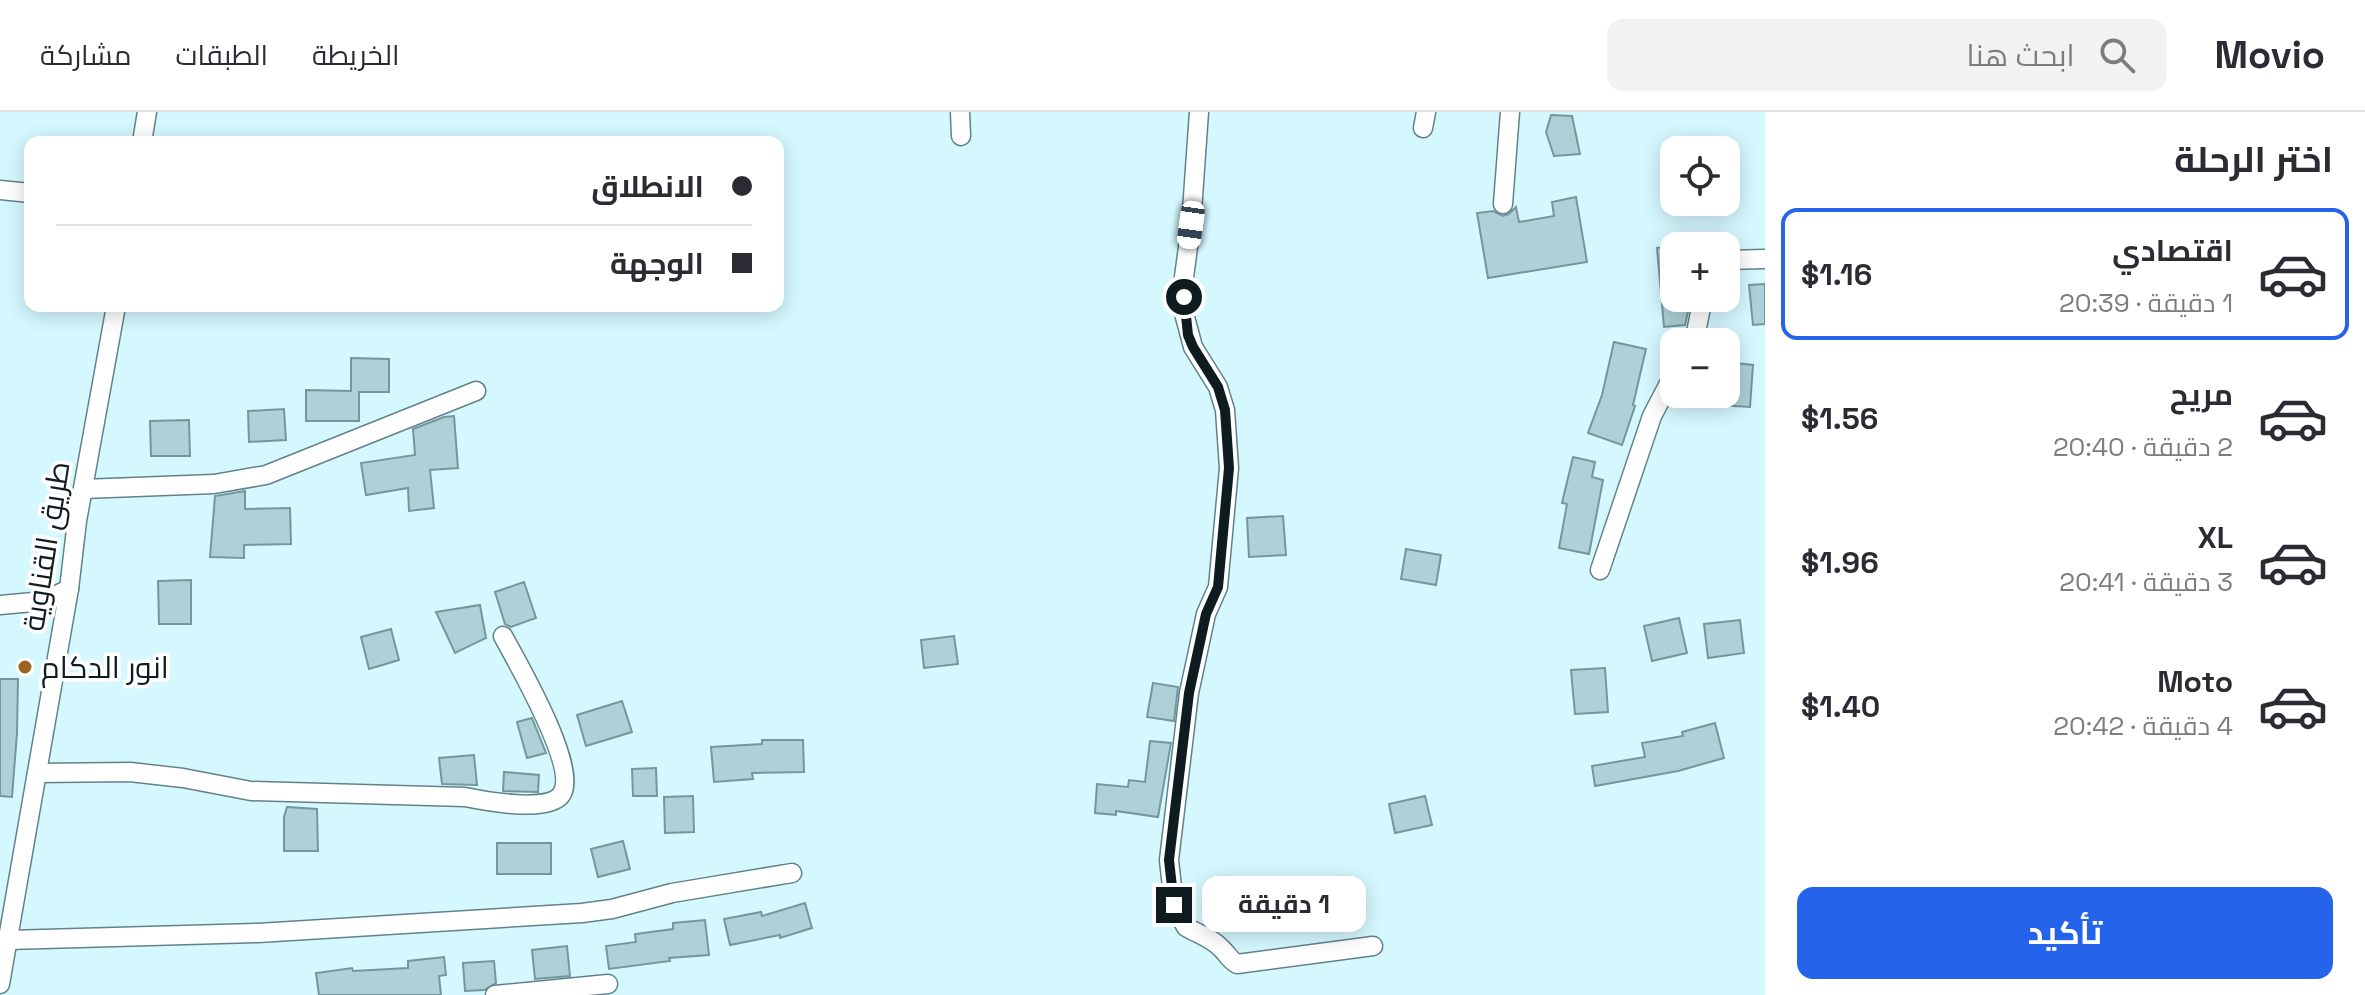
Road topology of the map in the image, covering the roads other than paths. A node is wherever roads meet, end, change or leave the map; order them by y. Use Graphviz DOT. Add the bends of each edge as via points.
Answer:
graph roads {
  1 [pos="147,112"];
  2 [pos="960,112"];
  3 [pos="1199,112"];
  4 [pos="1510,112"];
  5 [pos="143,136"];
  6 [pos="961,136"];
  7 [pos="0,190"];
  8 [pos="24,192"];
  9 [pos="1503,204"];
  10 [pos="1765,259"];
  11 [pos="1740,260"];
  12 [pos="115,312"];
  13 [pos="476,391"];
  14 [pos="1660,401"];
  15 [pos="83,489"];
  16 [pos="1600,570"];
  17 [pos="69,589"];
  18 [pos="0,605"];
  19 [pos="503,636"];
  20 [pos="37,773"];
  21 [pos="792,873"];
  22 [pos="8,940"];
  23 [pos="1373,946"];
  24 [pos="0,984"];
  25 [pos="608,984"];
  26 [pos="495,995"];
  1 -- 5 [label="street"];
  2 -- 6 [label="street"];
  3 -- 23 [label="street" via="1185,317 1193,347 1218,387 1225,410 1229,468 1218,587 1206,614 1186,723 1169,860 1174,905 1186,927 1222,948 1237,964"];
  4 -- 9 [label="street"];
  7 -- 8 [label="street"];
  10 -- 11 [label="street"];
  12 -- 15 [label="street, طريق القناوية"];
  13 -- 15 [label="street" via="266,475 214,484"];
  14 -- 16 [label="street"];
  15 -- 17 [label="street, طريق القناوية"];
  17 -- 18 [label="street" via="44,601"];
  17 -- 20 [label="street, طريق القناوية"];
  19 -- 20 [label="street" via="559,753 565,783 554,801 251,791 130,772"];
  20 -- 22 [label="street, طريق القناوية"];
  21 -- 22 [label="street" via="582,913 258,933"];
  22 -- 24 [label="street, طريق القناوية"];
  25 -- 26 [label="street"];
}
